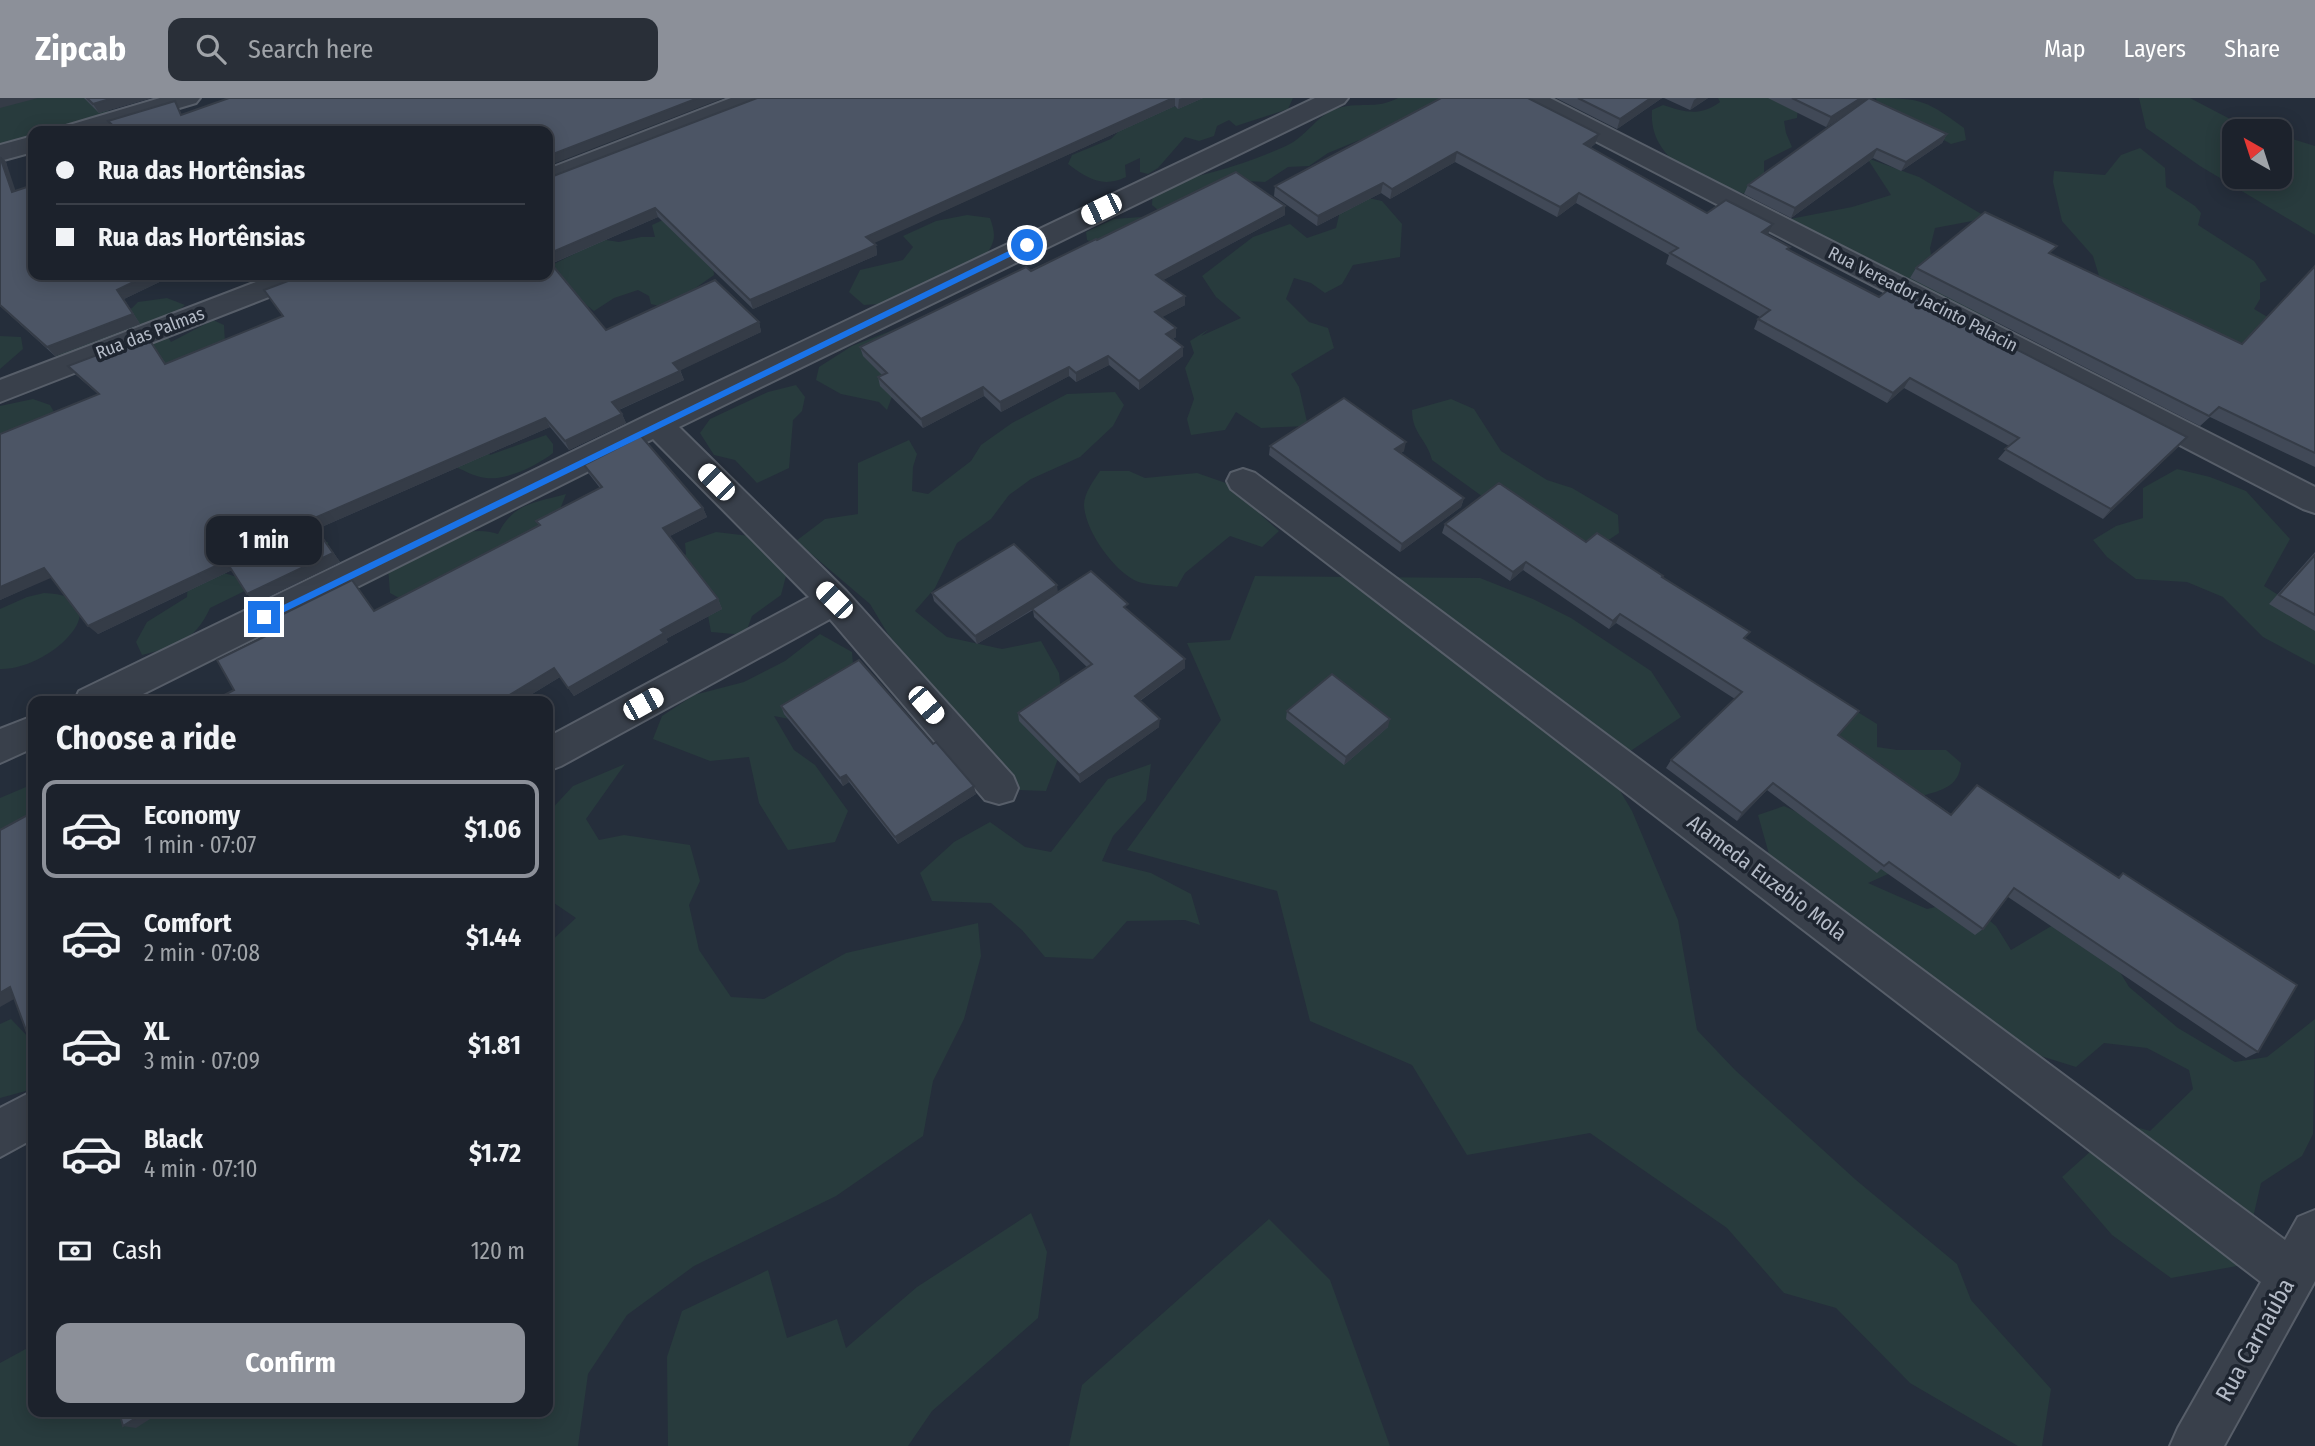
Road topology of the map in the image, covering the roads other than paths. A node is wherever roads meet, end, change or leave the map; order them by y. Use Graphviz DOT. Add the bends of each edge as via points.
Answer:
graph roads {
  1 [pos="187,98"];
  2 [pos="754,98"];
  3 [pos="1335,98"];
  4 [pos="1531,98"];
  5 [pos="92,126"];
  6 [pos="28,145"];
  7 [pos="0,153"];
  8 [pos="553,176"];
  9 [pos="287,280"];
  10 [pos="0,392"];
  11 [pos="657,424"];
  12 [pos="1243,481"];
  13 [pos="2315,501"];
  14 [pos="834,600"];
  15 [pos="104,696"];
  16 [pos="28,733"];
  17 [pos="0,747"];
  18 [pos="553,752"];
  19 [pos="999,788"];
  20 [pos="28,1116"];
  21 [pos="0,1134"];
  22 [pos="2303,1254"];
  23 [pos="2196,1446"];
  1 -- 5 [label="street"];
  2 -- 8 [label="street"];
  3 -- 11 [label="street"];
  4 -- 13 [label="street, Rua Vereador Jacinto Palacin"];
  6 -- 7 [label="street"];
  9 -- 10 [label="street, Rua das Palmas"];
  11 -- 14 [label="street"];
  11 -- 15 [label="street"];
  12 -- 22 [label="street, Alameda Euzebio Mola"];
  14 -- 18 [label="street"];
  14 -- 19 [label="street"];
  16 -- 17 [label="street"];
  20 -- 21 [label="street"];
  22 -- 23 [label="street, Rua Carnaúba"];
}
